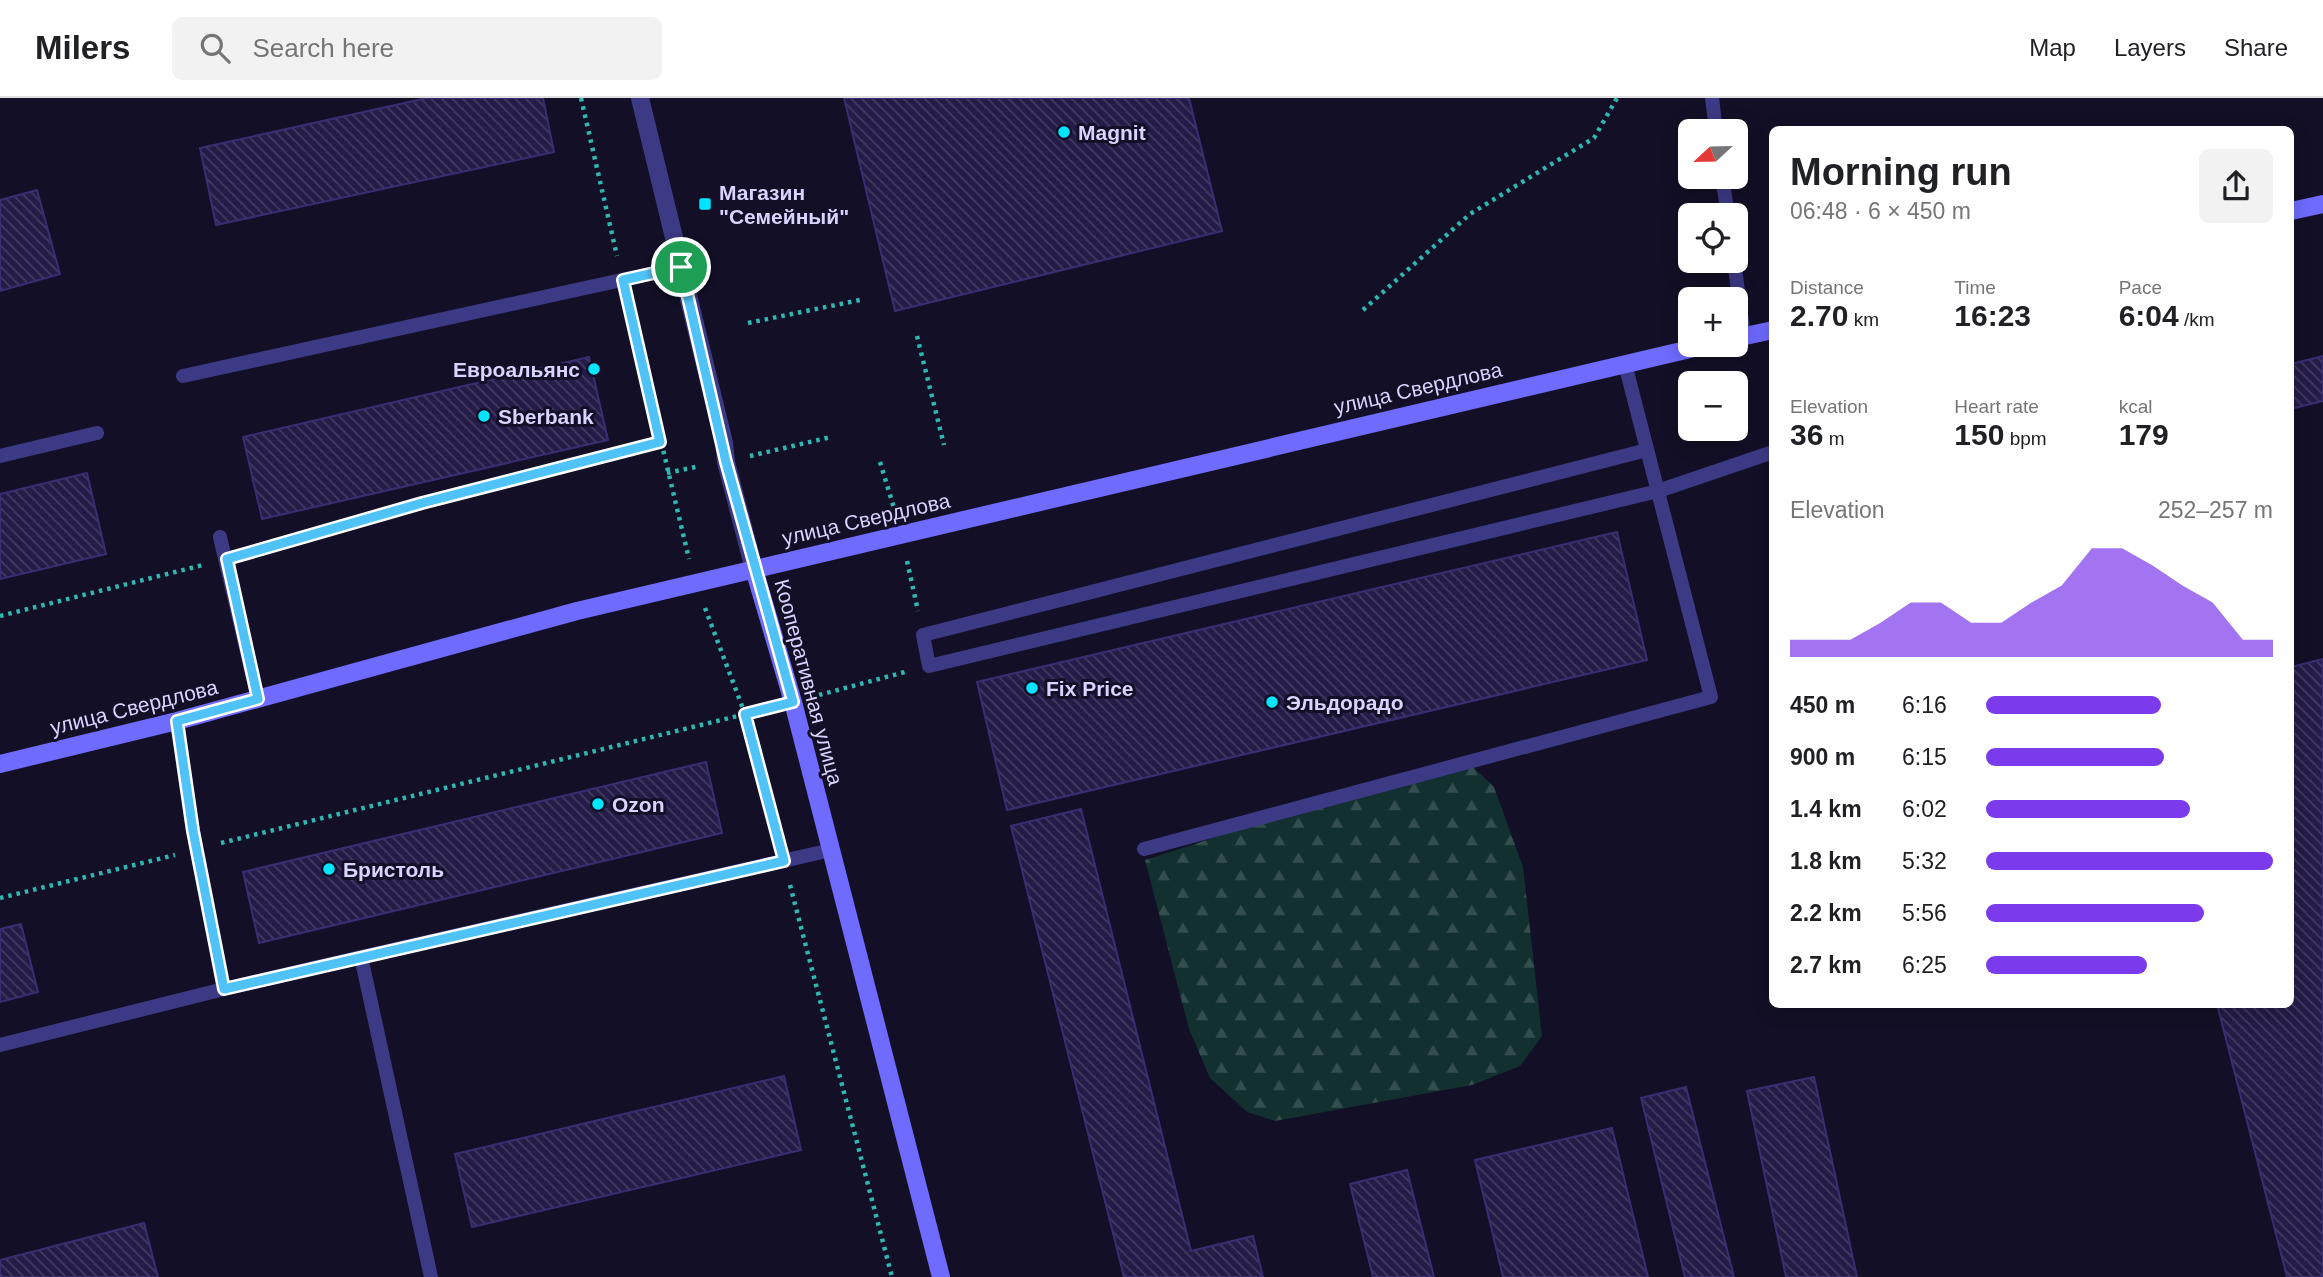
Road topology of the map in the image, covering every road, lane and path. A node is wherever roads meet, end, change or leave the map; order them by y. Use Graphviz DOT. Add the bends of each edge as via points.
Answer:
graph roads {
  1 [pos="581,98"];
  2 [pos="640,98"];
  3 [pos="1617,98"];
  4 [pos="1712,98"];
  5 [pos="1715,119"];
  6 [pos="2323,204"];
  7 [pos="2294,210"];
  8 [pos="681,267"];
  9 [pos="623,280"];
  10 [pos="860,300"];
  11 [pos="1363,310"];
  12 [pos="748,323"];
  13 [pos="1769,331"];
  14 [pos="1748,335"];
  15 [pos="917,336"];
  16 [pos="1678,352"];
  17 [pos="1625,364"];
  18 [pos="183,376"];
  19 [pos="97,433"];
  20 [pos="831,438"];
  21 [pos="660,442"];
  22 [pos="944,445"];
  23 [pos="1647,450"];
  24 [pos="1769,453"];
  25 [pos="0,456"];
  26 [pos="726,462"];
  27 [pos="667,472"];
  28 [pos="1658,491"];
  29 [pos="220,537"];
  30 [pos="227,559"];
  31 [pos="754,569"];
  32 [pos="695,583"];
  33 [pos="0,616"];
  34 [pos="929,666"];
  35 [pos="258,699"];
  36 [pos="793,702"];
  37 [pos="745,714"];
  38 [pos="177,721"];
  39 [pos="0,764"];
  40 [pos="196,849"];
  41 [pos="1144,849"];
  42 [pos="831,850"];
  43 [pos="784,861"];
  44 [pos="0,898"];
  45 [pos="361,957"];
  46 [pos="224,989"];
  47 [pos="0,1045"];
  48 [pos="431,1277"];
  49 [pos="892,1277"];
  50 [pos="941,1277"];
  1 -- 9 [label="path"];
  2 -- 8 [label="street, Кооперативная улица"];
  3 -- 11 [label="path" via="1594,138 1470,214"];
  4 -- 5 [label="lane"];
  6 -- 7 [label="main road"];
  8 -- 9 [label="lane"];
  8 -- 26 [label="street, Кооперативная улица"];
  9 -- 18 [label="lane"];
  9 -- 21 [label="path"];
  10 -- 12 [label="path"];
  13 -- 14 [label="main road"];
  15 -- 22 [label="path"];
  16 -- 17 [label="main road, улица Свердлова"];
  17 -- 23 [label="lane"];
  17 -- 31 [label="main road, улица Свердлова"];
  19 -- 25 [label="lane"];
  20 -- 26 [label="path"];
  21 -- 27 [label="path"];
  21 -- 30 [label="path"];
  23 -- 28 [label="lane"];
  23 -- 34 [label="lane" via="923,635"];
  24 -- 28 [label="lane"];
  26 -- 27 [label="path"];
  26 -- 31 [label="street, Кооперативная улица"];
  27 -- 32 [label="path"];
  28 -- 34 [label="lane"];
  28 -- 41 [label="lane" via="1711,697"];
  29 -- 30 [label="lane"];
  30 -- 33 [label="path"];
  30 -- 35 [label="lane"];
  31 -- 32 [label="main road, улица Свердлова"];
  31 -- 36 [label="main road, Кооперативная улица"];
  32 -- 35 [label="main road, улица Свердлова"];
  32 -- 37 [label="path"];
  34 -- 36 [label="path"];
  35 -- 38 [label="main road, улица Свердлова"];
  36 -- 37 [label="path"];
  36 -- 42 [label="main road, Кооперативная улица"];
  37 -- 40 [label="path"];
  37 -- 43 [label="path"];
  38 -- 39 [label="main road, улица Свердлова"];
  38 -- 40 [label="lane"];
  40 -- 44 [label="path"];
  40 -- 46 [label="lane"];
  42 -- 43 [label="lane"];
  42 -- 50 [label="main road, Кооперативная улица"];
  43 -- 45 [label="lane"];
  43 -- 49 [label="path"];
  45 -- 46 [label="lane"];
  45 -- 48 [label="lane"];
  46 -- 47 [label="lane"];
}
